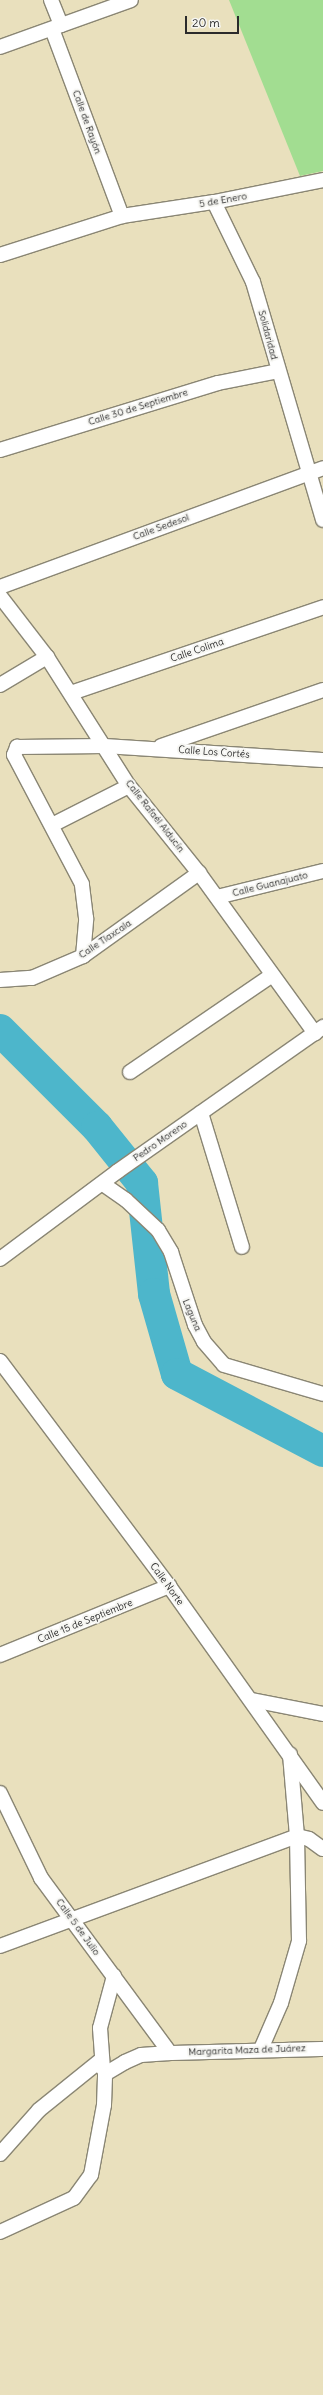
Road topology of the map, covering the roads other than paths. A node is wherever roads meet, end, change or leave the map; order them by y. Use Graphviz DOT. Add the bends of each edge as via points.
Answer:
graph roads {
  1 [pos="51,0"];
  2 [pos="131,0"];
  3 [pos="57,27"];
  4 [pos="0,47"];
  5 [pos="323,180"];
  6 [pos="214,202"];
  7 [pos="122,216"];
  8 [pos="0,255"];
  9 [pos="278,371"];
  10 [pos="0,450"];
  11 [pos="323,468"];
  12 [pos="307,473"];
  13 [pos="323,520"];
  14 [pos="0,587"];
  15 [pos="0,596"];
  16 [pos="323,607"];
  17 [pos="46,657"];
  18 [pos="0,685"];
  19 [pos="323,690"];
  20 [pos="71,693"];
  21 [pos="104,746"];
  22 [pos="155,748"];
  23 [pos="323,760"];
  24 [pos="129,786"];
  25 [pos="54,824"];
  26 [pos="323,871"];
  27 [pos="199,873"];
  28 [pos="217,897"];
  29 [pos="83,956"];
  30 [pos="272,975"];
  31 [pos="0,980"];
  32 [pos="319,1030"];
  33 [pos="130,1072"];
  34 [pos="201,1113"];
  35 [pos="103,1184"];
  36 [pos="242,1247"];
  37 [pos="0,1259"];
  38 [pos="2,1366"];
  39 [pos="323,1394"];
  40 [pos="169,1586"];
  41 [pos="0,1655"];
  42 [pos="252,1700"];
  43 [pos="323,1714"];
  44 [pos="290,1754"];
  45 [pos="0,1793"];
  46 [pos="323,1802"];
  47 [pos="297,1836"];
  48 [pos="323,1849"];
  49 [pos="74,1919"];
  50 [pos="0,1946"];
  51 [pos="114,1976"];
  52 [pos="261,2049"];
  53 [pos="323,2049"];
  54 [pos="170,2053"];
  55 [pos="101,2060"];
  56 [pos="105,2074"];
  57 [pos="0,2154"];
  58 [pos="0,2232"];
  1 -- 3 [label="street, Calle de Rayón"];
  2 -- 3 [label="street"];
  3 -- 4 [label="street"];
  3 -- 7 [label="street, Calle de Rayón"];
  5 -- 6 [label="street, 5 de Enero"];
  6 -- 7 [label="street, 5 de Enero"];
  6 -- 9 [label="street, Solidaridad" via="253,282"];
  7 -- 8 [label="street"];
  9 -- 10 [label="street, Calle 30 de Septiembre" via="218,383"];
  9 -- 12 [label="street, Solidaridad" via="301,437"];
  11 -- 12 [label="street, Calle Sedesol"];
  12 -- 13 [label="street, Solidaridad"];
  12 -- 14 [label="street, Calle Sedesol"];
  15 -- 17 [label="street, Calle Rafaél Alducín"];
  16 -- 20 [label="street, Calle Colima"];
  17 -- 18 [label="street"];
  17 -- 20 [label="street, Calle Rafaél Alducín"];
  19 -- 22 [label="street"];
  20 -- 21 [label="street, Calle Rafaél Alducín"];
  21 -- 22 [label="street, Calle Los Cortés"];
  21 -- 24 [label="street, Calle Rafaél Alducín"];
  21 -- 25 [label="street, Calle Los Cortés" via="22,745 14,751"];
  22 -- 23 [label="street, Calle Los Cortés"];
  24 -- 25 [label="street"];
  24 -- 27 [label="street, Calle Rafaél Alducín"];
  25 -- 29 [label="street" via="82,884 86,918"];
  26 -- 28 [label="street, Calle Guanajuato"];
  27 -- 28 [label="street, Calle Rafaél Alducín"];
  27 -- 29 [label="street, Calle Tlaxcala"];
  28 -- 30 [label="street, Calle Rafaél Alducín"];
  29 -- 31 [label="street, Calle Tlaxcala" via="32,978"];
  30 -- 32 [label="street, Calle Rafaél Alducín"];
  30 -- 33 [label="street"];
  32 -- 34 [label="street, Pedro Moreno"];
  34 -- 35 [label="street, Pedro Moreno"];
  34 -- 36 [label="street"];
  35 -- 37 [label="street, Pedro Moreno"];
  35 -- 39 [label="street, Laguna" via="126,1200 158,1230 171,1252 195,1325 212,1353 240,1372"];
  38 -- 40 [label="street, Calle Norte"];
  40 -- 41 [label="street, Calle 15 de Septiembre"];
  40 -- 42 [label="street, Calle Norte"];
  42 -- 43 [label="street"];
  42 -- 44 [label="street, Calle Norte"];
  44 -- 46 [label="street, Calle Norte"];
  44 -- 47 [label="street"];
  45 -- 49 [label="street, Calle 5 de Julio" via="26,1854"];
  47 -- 48 [label="street" via="309,1839"];
  47 -- 49 [label="street" via="141,1891"];
  47 -- 52 [label="street" via="299,1941 281,2003"];
  49 -- 50 [label="street"];
  49 -- 51 [label="street, Calle 5 de Julio"];
  51 -- 54 [label="street, Calle 5 de Julio"];
  51 -- 55 [label="street" via="100,2028"];
  52 -- 53 [label="street, Margarita Maza de Juárez"];
  52 -- 54 [label="street, Margarita Maza de Juárez"];
  54 -- 56 [label="street, Margarita Maza de Juárez" via="141,2055"];
  55 -- 56 [label="street"];
  55 -- 57 [label="street" via="39,2110"];
  56 -- 58 [label="street" via="104,2106 91,2175 74,2198"];
}
